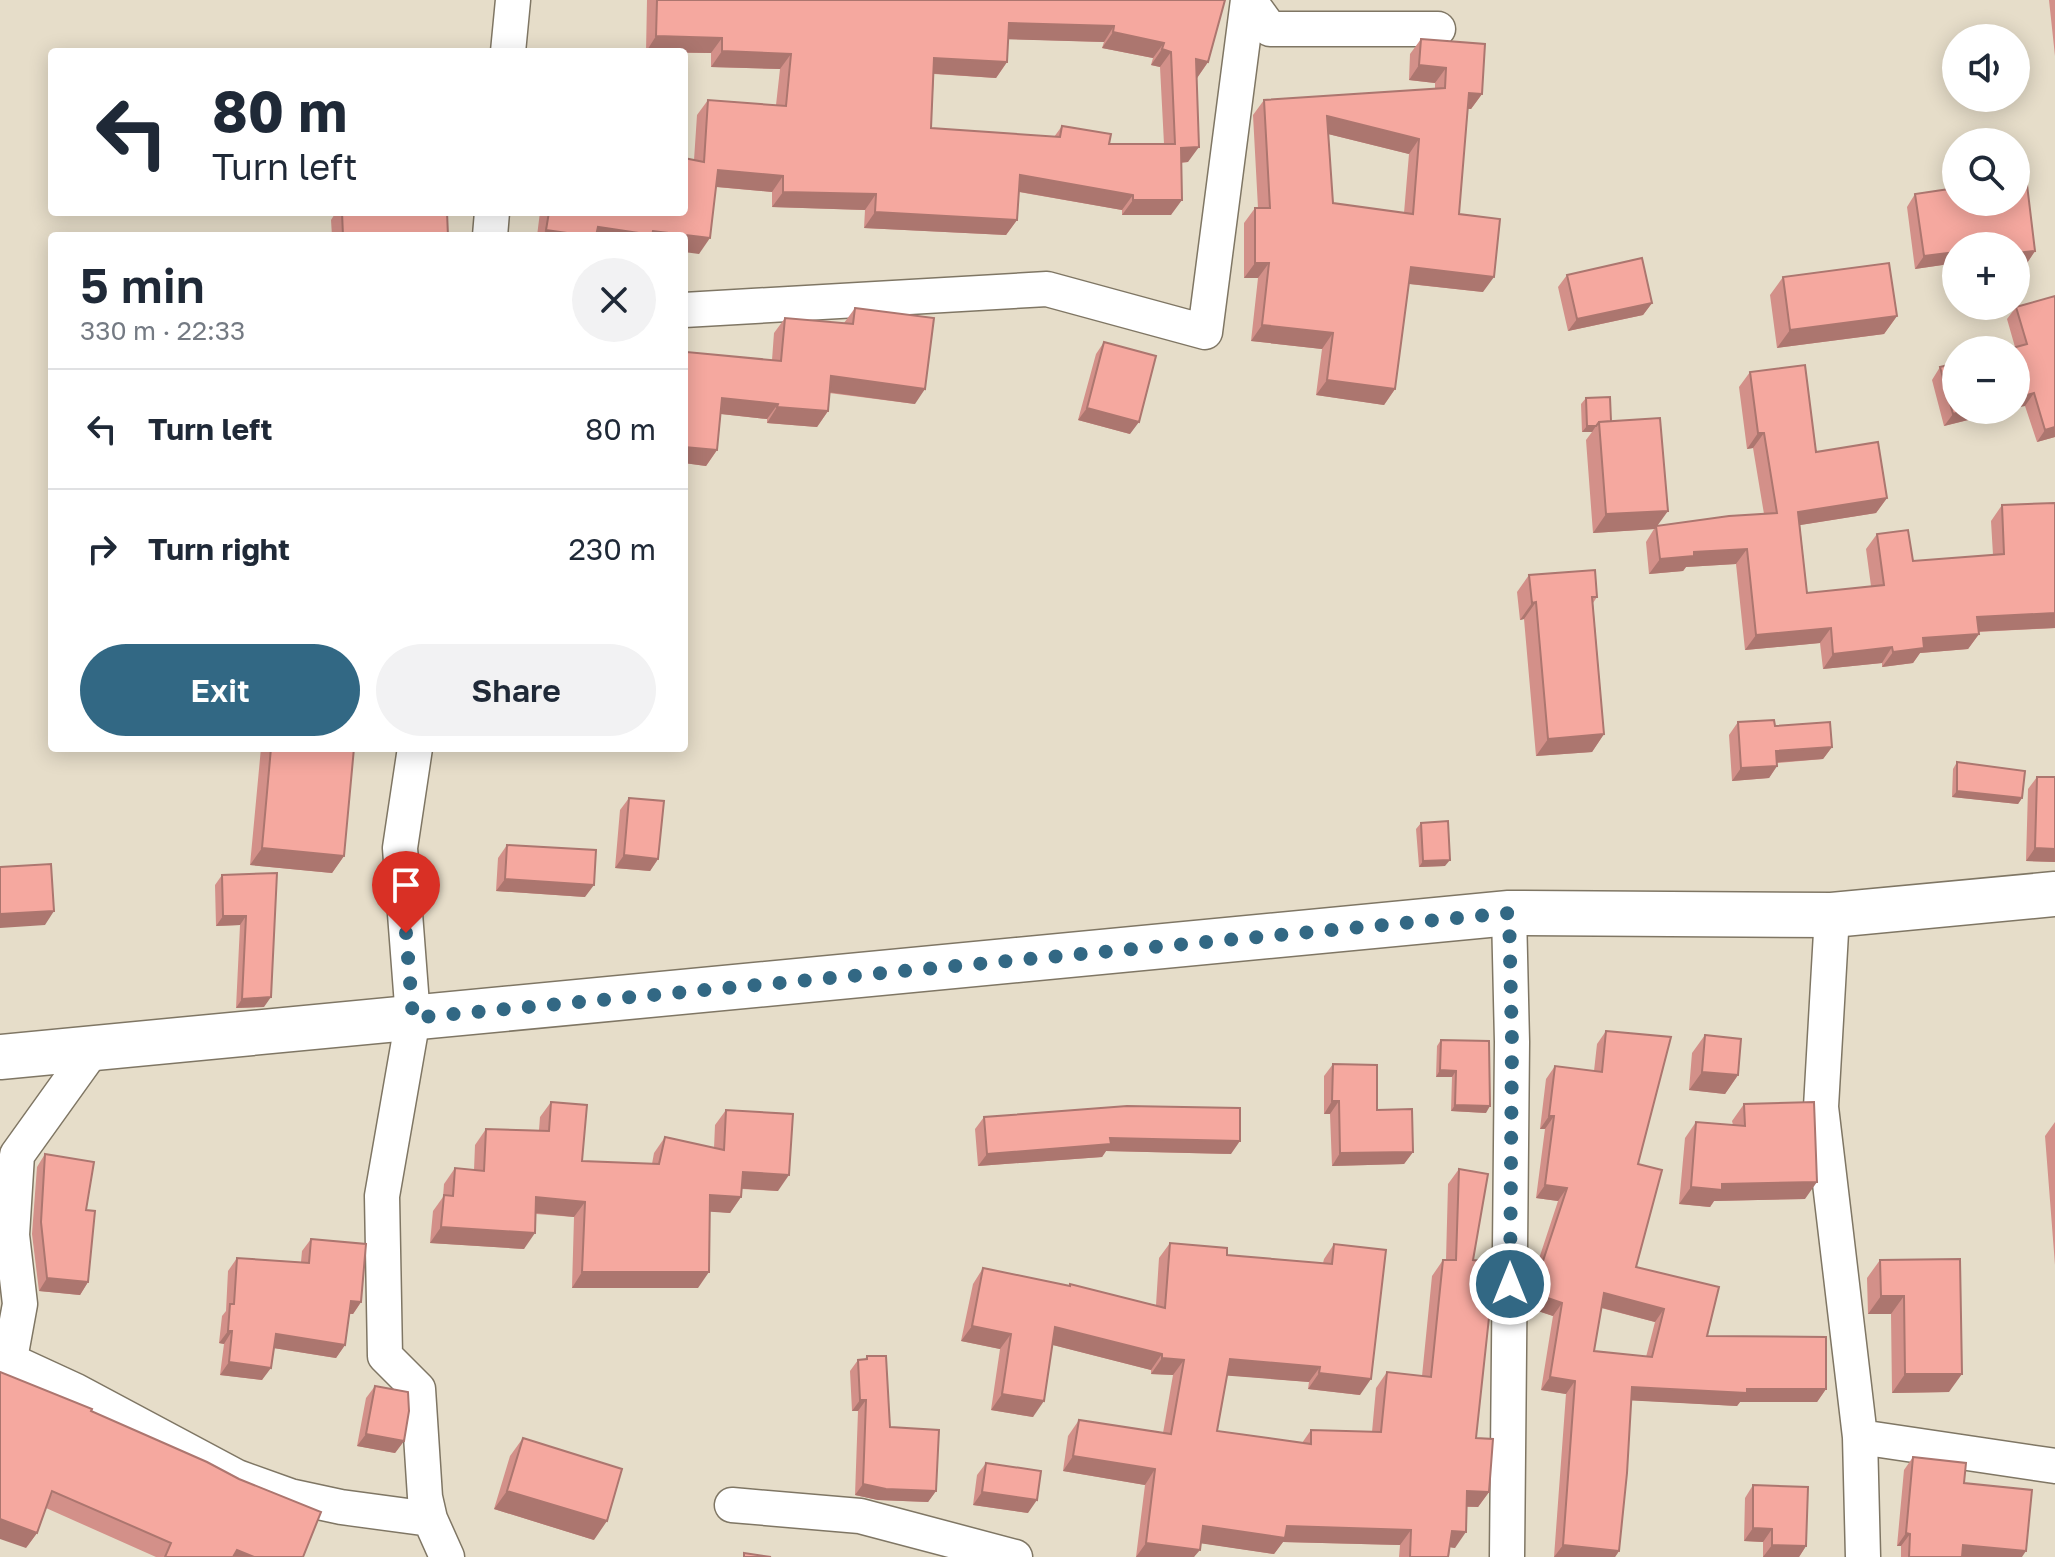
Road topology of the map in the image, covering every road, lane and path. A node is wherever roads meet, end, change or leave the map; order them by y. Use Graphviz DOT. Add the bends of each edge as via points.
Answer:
graph roads {
  1 [pos="513,0"];
  2 [pos="1248,0"];
  3 [pos="1438,29"];
  4 [pos="508,48"];
  5 [pos="688,310"];
  6 [pos="414,752"];
  7 [pos="2055,894"];
  8 [pos="1509,913"];
  9 [pos="1832,915"];
  10 [pos="413,1018"];
  11 [pos="93,1049"];
  12 [pos="0,1057"];
  13 [pos="5,1358"];
  14 [pos="1860,1437"];
  15 [pos="2055,1466"];
  16 [pos="732,1505"];
  17 [pos="430,1519"];
  18 [pos="447,1557"];
  19 [pos="1015,1557"];
  20 [pos="1507,1557"];
  21 [pos="1863,1557"];
  1 -- 4 [label="street"];
  2 -- 3 [label="street" via="1270,29"];
  2 -- 5 [label="street" via="1205,332 1047,289"];
  6 -- 10 [label="street" via="400,848"];
  7 -- 9 [label="main road"];
  8 -- 9 [label="main road"];
  8 -- 10 [label="main road"];
  8 -- 20 [label="street"];
  9 -- 14 [label="street" via="1821,1107"];
  10 -- 11 [label="main road"];
  10 -- 17 [label="street" via="382,1196 385,1356 418,1389"];
  11 -- 12 [label="main road"];
  11 -- 13 [label="street" via="17,1155 12,1235 20,1304"];
  13 -- 17 [label="street" via="237,1477 290,1496"];
  14 -- 15 [label="street"];
  14 -- 21 [label="street"];
  16 -- 19 [label="street" via="860,1516"];
  17 -- 18 [label="street"];
}
